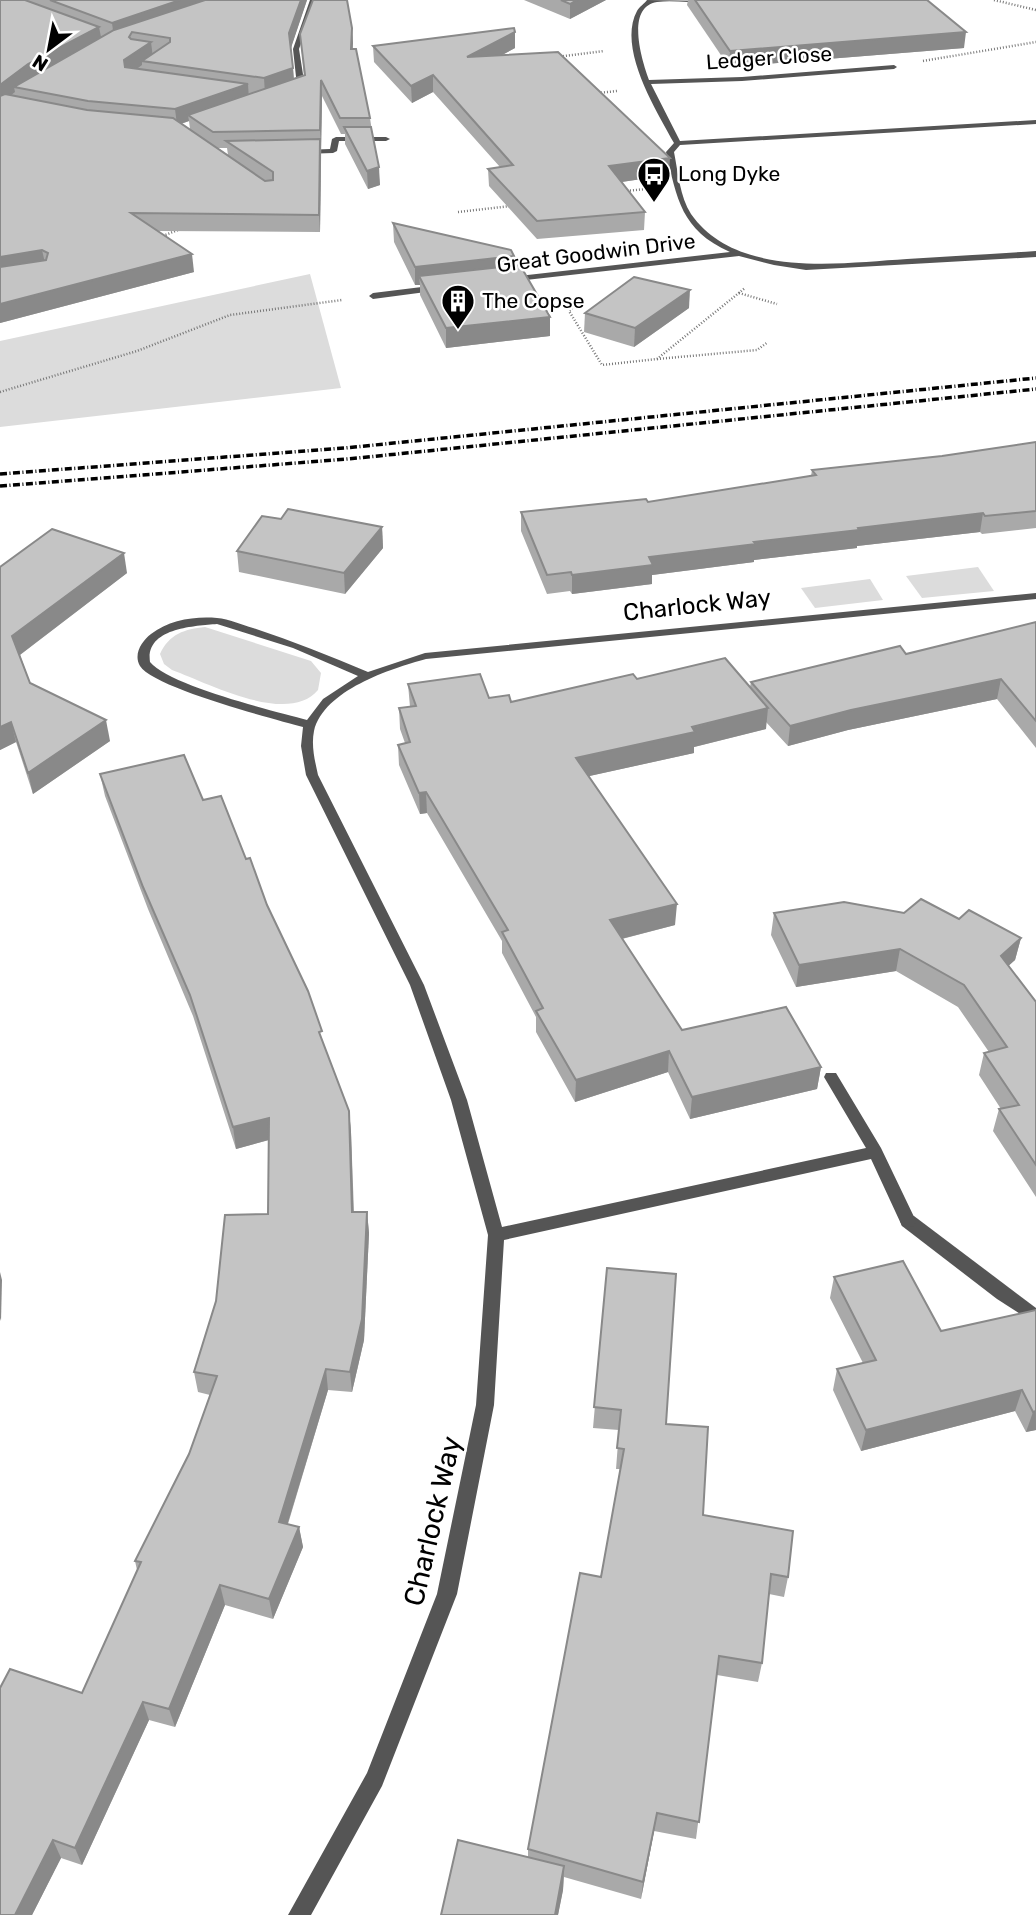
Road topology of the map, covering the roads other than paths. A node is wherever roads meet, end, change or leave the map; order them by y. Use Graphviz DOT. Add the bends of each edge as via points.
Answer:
graph roads {
  1 [pos="313,0"];
  2 [pos="651,0"];
  3 [pos="711,1"];
  4 [pos="894,67"];
  5 [pos="648,84"];
  6 [pos="290,91"];
  7 [pos="1036,122"];
  8 [pos="386,139"];
  9 [pos="678,143"];
  10 [pos="289,152"];
  11 [pos="740,253"];
  12 [pos="1036,254"];
  13 [pos="506,281"];
  14 [pos="454,287"];
  15 [pos="373,296"];
  16 [pos="1036,596"];
  17 [pos="366,675"];
  18 [pos="310,725"];
  19 [pos="831,1077"];
  20 [pos="876,1152"];
  21 [pos="496,1235"];
  22 [pos="1036,1317"];
  23 [pos="299,1915"];
  1 -- 6 [label="street" via="296,49 301,87"];
  2 -- 3 [label="street"];
  2 -- 5 [label="street" via="640,11 635,30 638,59"];
  4 -- 5 [label="street, Ledger Close"];
  5 -- 9 [label="street"];
  7 -- 9 [label="street"];
  8 -- 10 [label="street" via="336,139 333,151"];
  9 -- 11 [label="street, Great Goodwin Drive" via="670,152 687,214 709,236"];
  11 -- 12 [label="street, Great Goodwin Drive" via="806,267"];
  11 -- 13 [label="street, Great Goodwin Drive"];
  14 -- 15 [label="street"];
  16 -- 17 [label="street, Charlock Way" via="425,656"];
  17 -- 18 [label="street, Charlock Way" via="328,702"];
  17 -- 18 [label="street" via="297,646 218,621 183,623 147,643 145,663 168,679 230,703"];
  18 -- 21 [label="street, Charlock Way" via="306,748 312,775 417,985 459,1100"];
  19 -- 20 [label="street"];
  20 -- 21 [label="street"];
  20 -- 22 [label="street" via="908,1221"];
  21 -- 23 [label="street, Charlock Way" via="485,1405 447,1594 374,1779"];
}
